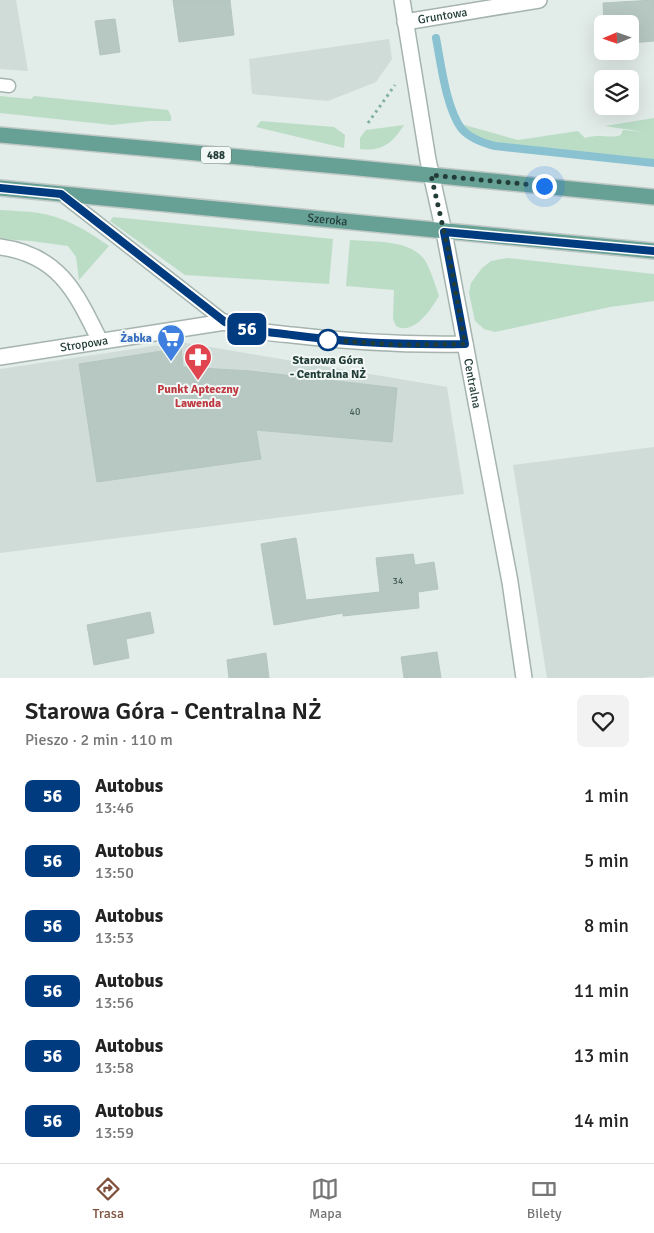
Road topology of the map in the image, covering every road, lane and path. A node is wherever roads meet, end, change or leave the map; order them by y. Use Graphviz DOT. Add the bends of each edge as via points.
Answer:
graph roads {
  1 [pos="402,0"];
  2 [pos="539,0"];
  3 [pos="405,22"];
  4 [pos="400,79"];
  5 [pos="368,123"];
  6 [pos="0,135"];
  7 [pos="431,175"];
  8 [pos="0,188"];
  9 [pos="61,194"];
  10 [pos="654,197"];
  11 [pos="444,232"];
  12 [pos="0,247"];
  13 [pos="654,251"];
  14 [pos="225,322"];
  15 [pos="100,341"];
  16 [pos="465,344"];
  17 [pos="0,357"];
  18 [pos="524,678"];
  1 -- 3 [label="street, Centralna"];
  2 -- 3 [label="street, Gruntowa"];
  3 -- 7 [label="street, Centralna"];
  4 -- 5 [label="path"];
  6 -- 7 [label="main road, 488"];
  7 -- 10 [label="main road, 488"];
  7 -- 11 [label="street, Centralna"];
  8 -- 9 [label="main road, Szeroka"];
  9 -- 11 [label="main road, Szeroka"];
  9 -- 14 [label="lane"];
  11 -- 13 [label="main road, Szeroka"];
  11 -- 16 [label="street, Centralna"];
  12 -- 15 [label="street" via="35,256 56,271 84,308"];
  14 -- 15 [label="street, Stropowa"];
  14 -- 16 [label="street, Stropowa" via="255,331 328,340 399,345"];
  15 -- 17 [label="street, Stropowa"];
  16 -- 18 [label="street, Centralna" via="510,582"];
}
